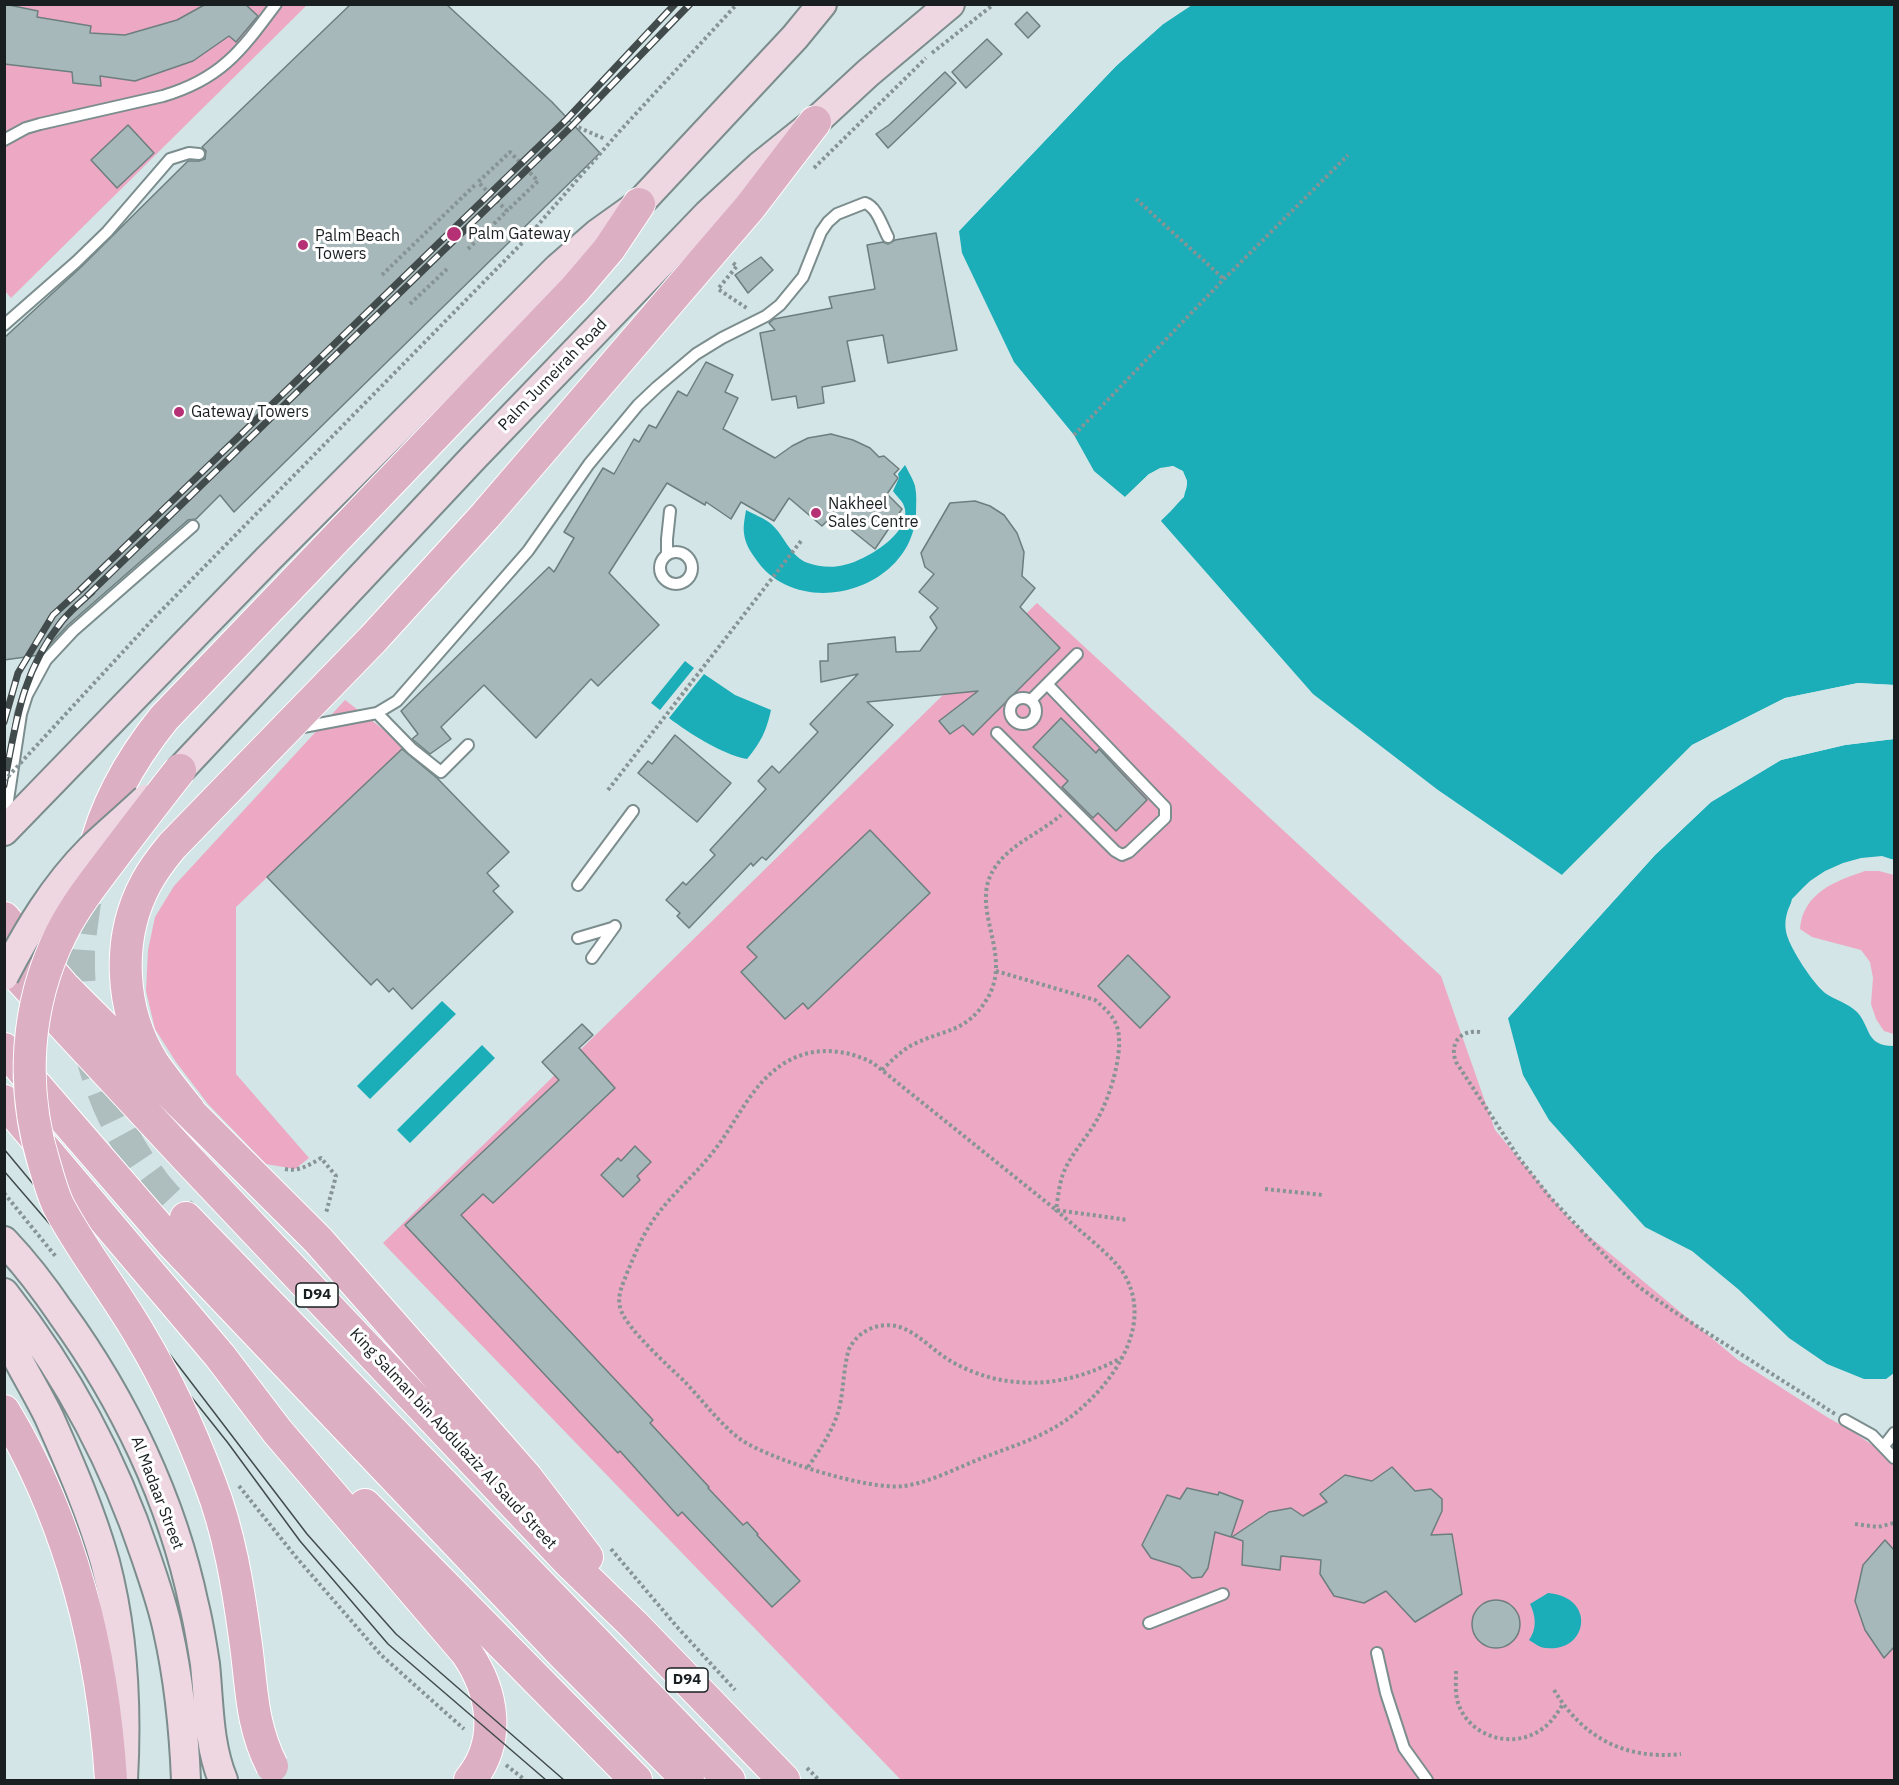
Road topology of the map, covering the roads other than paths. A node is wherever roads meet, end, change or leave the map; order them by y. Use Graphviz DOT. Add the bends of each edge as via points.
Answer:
graph roads {
  1 [pos="276,4"];
  2 [pos="822,4"];
  3 [pos="950,4"];
  4 [pos="814,122"];
  5 [pos="4,140"];
  6 [pos="199,154"];
  7 [pos="639,204"];
  8 [pos="888,237"];
  9 [pos="4,325"];
  10 [pos="670,511"];
  11 [pos="193,526"];
  12 [pos="668,554"];
  13 [pos="1077,654"];
  14 [pos="1047,684"];
  15 [pos="1031,700"];
  16 [pos="377,713"];
  17 [pos="283,731"];
  18 [pos="997,733"];
  19 [pos="468,745"];
  20 [pos="180,770"];
  21 [pos="633,810"];
  22 [pos="4,821"];
  23 [pos="4,831"];
  24 [pos="578,885"];
  25 [pos="85,902"];
  26 [pos="4,918"];
  27 [pos="578,938"];
  28 [pos="592,958"];
  29 [pos="4,961"];
  30 [pos="4,976"];
  31 [pos="4,1049"];
  32 [pos="4,1101"];
  33 [pos="189,1110"];
  34 [pos="4,1114"];
  35 [pos="47,1152"];
  36 [pos="186,1218"];
  37 [pos="4,1241"];
  38 [pos="4,1293"];
  39 [pos="4,1331"];
  40 [pos="220,1356"];
  41 [pos="4,1411"];
  42 [pos="1845,1420"];
  43 [pos="1894,1433"];
  44 [pos="1884,1446"];
  45 [pos="1894,1458"];
  46 [pos="1222,1594"];
  47 [pos="1149,1623"];
  48 [pos="633,1624"];
  49 [pos="1377,1653"];
  50 [pos="793,1772"];
  51 [pos="277,1773"];
  52 [pos="111,1780"];
  53 [pos="123,1780"];
  54 [pos="186,1780"];
  55 [pos="223,1780"];
  56 [pos="470,1780"];
  57 [pos="636,1780"];
  58 [pos="688,1780"];
  59 [pos="729,1780"];
  60 [pos="1427,1780"];
  1 -- 5 [label="lane" via="233,58 182,90 33,126"];
  2 -- 7 [label="main road"];
  3 -- 4 [label="main road, Palm Jumeirah Road"];
  4 -- 17 [label="main road" via="727,234 485,516"];
  4 -- 20 [label="main road, Palm Jumeirah Road" via="708,214"];
  6 -- 9 [label="lane" via="170,159 99,239"];
  7 -- 23 [label="main road" via="558,268"];
  7 -- 25 [label="main road" via="609,249 574,289 164,718 130,765 109,808 96,844"];
  8 -- 16 [label="lane" via="868,204 837,214 821,232 793,292 762,318 696,354 638,405 599,450 511,572 397,701"];
  10 -- 12 [label="lane"];
  11 -- 22 [label="lane" via="73,631 46,660 21,714"];
  13 -- 14 [label="lane"];
  14 -- 15 [label="lane"];
  14 -- 18 [label="lane" via="1162,804 1165,818 1122,855"];
  16 -- 17 [label="lane"];
  16 -- 19 [label="lane" via="441,772"];
  17 -- 33 [label="main road" via="157,864 129,928 125,974 134,1020 153,1063"];
  20 -- 30 [label="main road, Palm Jumeirah Road, bridge" via="90,850 65,879 42,909"];
  20 -- 51 [label="main road, bridge" via="77,906 60,936 37,1001 31,1035 30,1104 36,1138 56,1201 160,1371 212,1486 237,1588 255,1723 262,1747"];
  21 -- 24 [label="lane"];
  26 -- 33 [label="main road" via="64,987"];
  27 -- 28 [label="lane" via="615,926"];
  29 -- 48 [label="main road, King Salman bin Abdulaziz Al Saud Street / D94" via="569,1562"];
  31 -- 58 [label="main road" via="172,1243"];
  32 -- 35 [label="main road"];
  33 -- 48 [label="main road" via="318,1240 526,1477"];
  34 -- 35 [label="main road"];
  35 -- 40 [label="main road"];
  36 -- 59 [label="main road"];
  37 -- 55 [label="main road, Al Madaar Street" via="45,1290 110,1387 160,1493 194,1605 213,1746"];
  38 -- 54 [label="main road, Al Madaar Street" via="56,1365 85,1414 135,1523 168,1629 178,1686"];
  39 -- 53 [label="main road" via="63,1448 105,1562 118,1622 124,1682"];
  40 -- 56 [label="main road" via="277,1431 477,1668 491,1723 484,1760"];
  40 -- 57 [label="main road"];
  41 -- 52 [label="main road" via="45,1492 86,1609 101,1680"];
  42 -- 44 [label="lane"];
  43 -- 44 [label="lane"];
  44 -- 45 [label="lane"];
  46 -- 47 [label="lane"];
  48 -- 50 [label="main road, King Salman bin Abdulaziz Al Saud Street / D94"];
  49 -- 60 [label="lane" via="1404,1748"];
}
